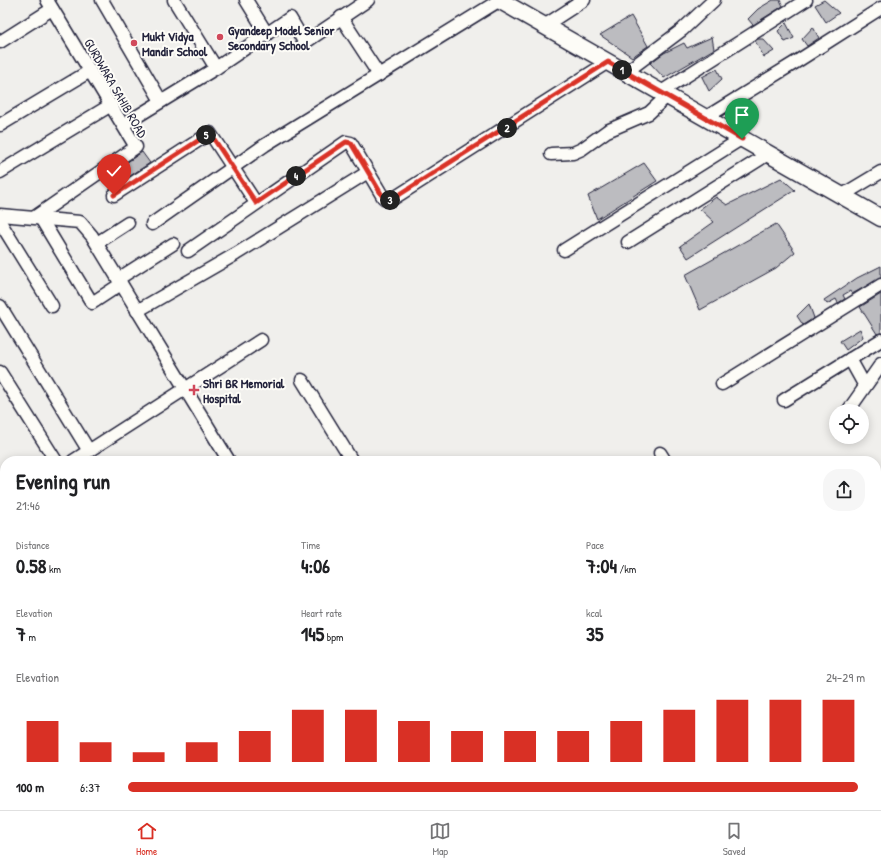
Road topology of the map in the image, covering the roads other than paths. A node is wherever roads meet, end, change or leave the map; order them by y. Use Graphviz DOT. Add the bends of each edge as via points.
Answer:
graph roads {
  1 [pos="102,0"];
  2 [pos="174,0"];
  3 [pos="246,0"];
  4 [pos="368,0"];
  5 [pos="500,0"];
  6 [pos="584,0"];
  7 [pos="714,0"];
  8 [pos="806,0"];
  9 [pos="49,5"];
  10 [pos="881,8"];
  11 [pos="342,18"];
  12 [pos="544,26"];
  13 [pos="267,34"];
  14 [pos="0,42"];
  15 [pos="608,62"];
  16 [pos="216,68"];
  17 [pos="90,71"];
  18 [pos="626,72"];
  19 [pos="379,75"];
  20 [pos="664,94"];
  21 [pos="161,101"];
  22 [pos="111,105"];
  23 [pos="705,118"];
  24 [pos="123,124"];
  25 [pos="0,125"];
  26 [pos="742,139"];
  27 [pos="551,154"];
  28 [pos="768,154"];
  29 [pos="234,167"];
  30 [pos="0,172"];
  31 [pos="368,172"];
  32 [pos="881,172"];
  33 [pos="114,195"];
  34 [pos="842,196"];
  35 [pos="256,203"];
  36 [pos="0,215"];
  37 [pos="38,217"];
  38 [pos="881,218"];
  39 [pos="0,222"];
  40 [pos="128,224"];
  41 [pos="152,224"];
  42 [pos="628,242"];
  43 [pos="96,243"];
  44 [pos="173,244"];
  45 [pos="564,250"];
  46 [pos="188,251"];
  47 [pos="120,282"];
  48 [pos="881,286"];
  49 [pos="0,306"];
  50 [pos="52,306"];
  51 [pos="137,311"];
  52 [pos="261,340"];
  53 [pos="880,343"];
  54 [pos="850,359"];
  55 [pos="881,364"];
  56 [pos="0,372"];
  57 [pos="302,380"];
  58 [pos="722,384"];
  59 [pos="865,386"];
  60 [pos="184,389"];
  61 [pos="784,400"];
  62 [pos="853,404"];
  63 [pos="89,451"];
  64 [pos="53,456"];
  65 [pos="81,456"];
  66 [pos="226,456"];
  67 [pos="349,456"];
  1 -- 21 [label="street"];
  2 -- 16 [label="street"];
  3 -- 13 [label="street"];
  4 -- 11 [label="street"];
  5 -- 12 [label="main road"];
  5 -- 19 [label="street"];
  6 -- 12 [label="street"];
  7 -- 18 [label="street" via="682,30"];
  8 -- 20 [label="street"];
  9 -- 14 [label="street"];
  9 -- 17 [label="street, GURDWARA SAHIB ROAD"];
  10 -- 23 [label="street"];
  11 -- 13 [label="street" via="307,41 303,40 290,18"];
  11 -- 19 [label="street"];
  12 -- 15 [label="main road"];
  13 -- 16 [label="street"];
  15 -- 18 [label="main road"];
  15 -- 31 [label="street" via="391,200 385,199"];
  16 -- 21 [label="street"];
  17 -- 22 [label="street, GURDWARA SAHIB ROAD"];
  17 -- 25 [label="street"];
  18 -- 20 [label="main road"];
  19 -- 29 [label="street"];
  20 -- 23 [label="main road"];
  20 -- 27 [label="street" via="649,113 607,131 582,149 573,153"];
  21 -- 24 [label="street"];
  22 -- 24 [label="street, GURDWARA SAHIB ROAD"];
  22 -- 30 [label="street"];
  23 -- 26 [label="main road"];
  24 -- 37 [label="street, GURDWARA SAHIB ROAD" via="136,147"];
  26 -- 28 [label="main road"];
  26 -- 45 [label="street"];
  28 -- 34 [label="main road"];
  28 -- 42 [label="street"];
  29 -- 33 [label="street" via="210,133"];
  29 -- 35 [label="street"];
  29 -- 41 [label="street"];
  31 -- 35 [label="street" via="351,143 346,142"];
  31 -- 51 [label="street" via="236,254"];
  32 -- 34 [label="street"];
  34 -- 38 [label="main road"];
  35 -- 46 [label="street"];
  36 -- 37 [label="street"];
  37 -- 43 [label="street" via="80,222"];
  37 -- 47 [label="street" via="92,303"];
  39 -- 50 [label="street"];
  40 -- 43 [label="street"];
  43 -- 47 [label="street"];
  44 -- 47 [label="street"];
  47 -- 51 [label="street"];
  48 -- 58 [label="street"];
  49 -- 63 [label="street"];
  51 -- 60 [label="street"];
  52 -- 60 [label="street"];
  53 -- 54 [label="street"];
  54 -- 59 [label="street"];
  54 -- 61 [label="street"];
  55 -- 59 [label="street"];
  56 -- 64 [label="street"];
  57 -- 67 [label="street"];
  59 -- 62 [label="street"];
  60 -- 63 [label="street"];
  60 -- 66 [label="street"];
  63 -- 65 [label="street"];
}
